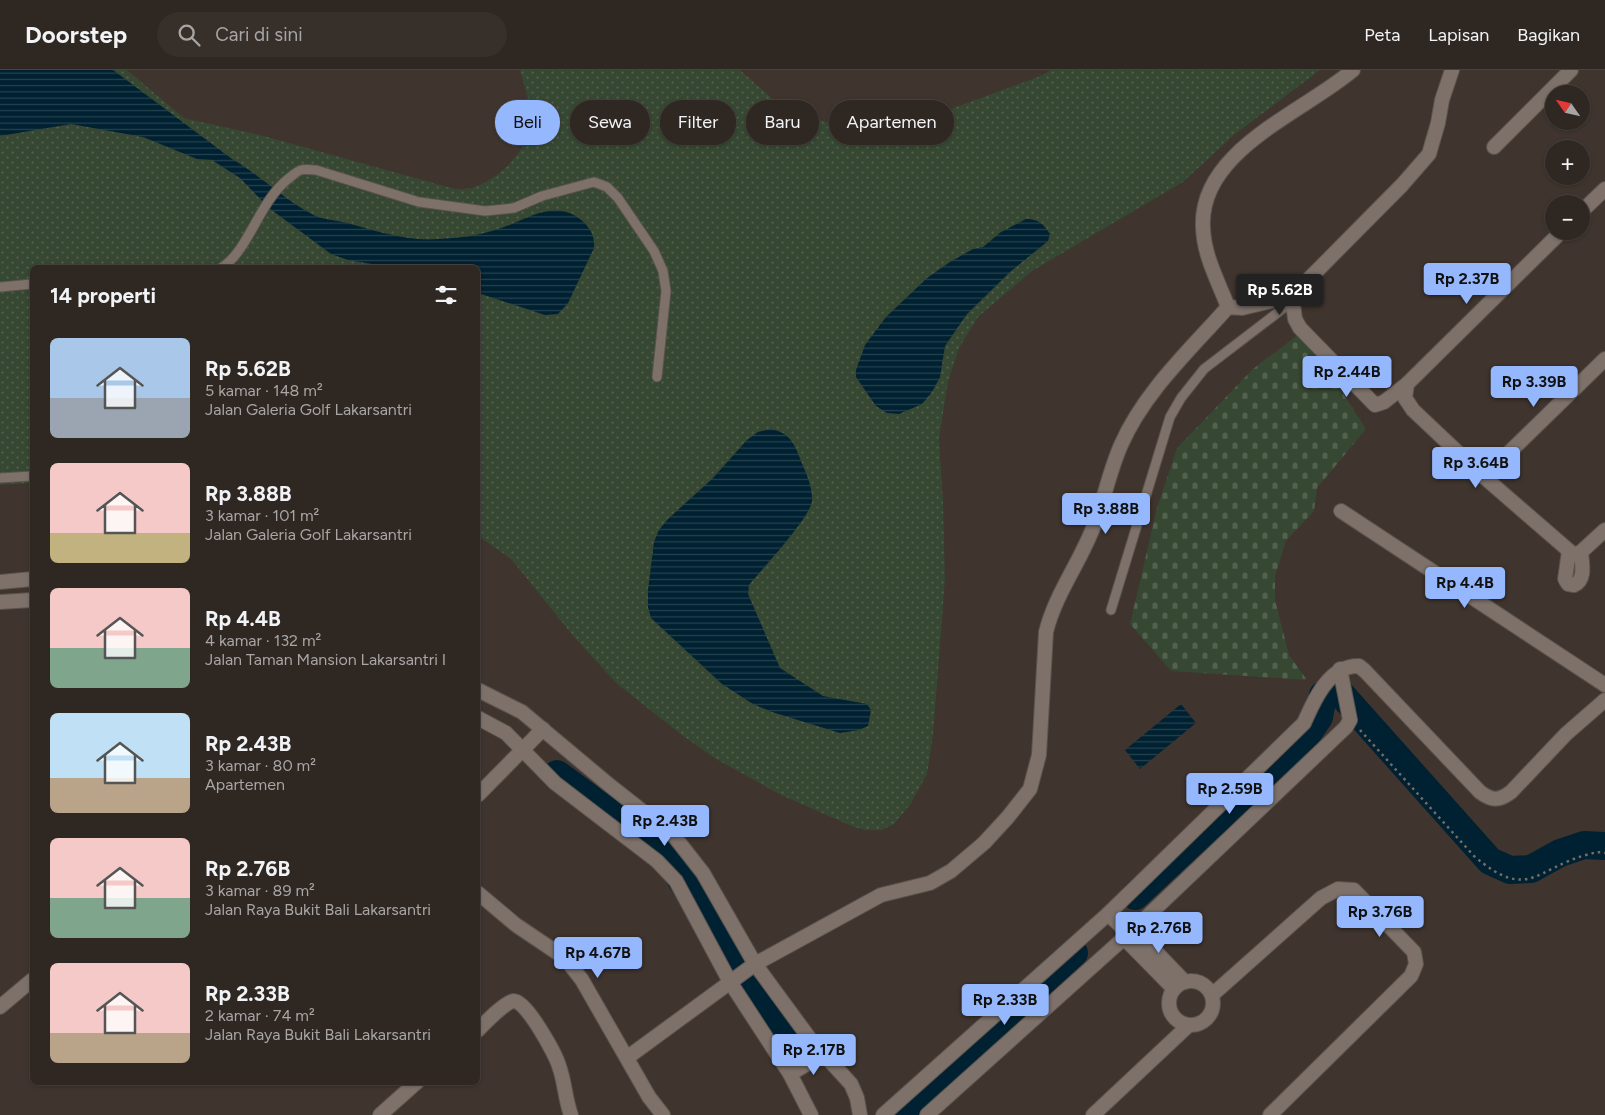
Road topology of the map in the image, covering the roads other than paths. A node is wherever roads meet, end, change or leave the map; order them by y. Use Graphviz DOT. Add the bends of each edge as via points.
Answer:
graph roads {
  1 [pos="1353,70"];
  2 [pos="1452,70"];
  3 [pos="1571,70"];
  4 [pos="1494,147"];
  5 [pos="1605,189"];
  6 [pos="1590,203"];
  7 [pos="1553,240"];
  8 [pos="226,265"];
  9 [pos="30,284"];
  10 [pos="0,287"];
  11 [pos="1292,296"];
  12 [pos="1228,307"];
  13 [pos="1605,359"];
  14 [pos="657,377"];
  15 [pos="1407,384"];
  16 [pos="30,476"];
  17 [pos="1484,477"];
  18 [pos="0,478"];
  19 [pos="1341,511"];
  20 [pos="1605,530"];
  21 [pos="30,579"];
  22 [pos="0,582"];
  23 [pos="30,600"];
  24 [pos="0,602"];
  25 [pos="1111,610"];
  26 [pos="1341,674"];
  27 [pos="1605,685"];
  28 [pos="480,691"];
  29 [pos="1605,700"];
  30 [pos="480,719"];
  31 [pos="543,729"];
  32 [pos="522,750"];
  33 [pos="480,793"];
  34 [pos="480,895"];
  35 [pos="1110,915"];
  36 [pos="1127,932"];
  37 [pos="755,964"];
  38 [pos="30,982"];
  39 [pos="730,982"];
  40 [pos="1180,986"];
  41 [pos="1212,994"];
  42 [pos="0,1007"];
  43 [pos="1189,1026"];
  44 [pos="480,1028"];
  45 [pos="824,1054"];
  46 [pos="628,1057"];
  47 [pos="790,1074"];
  48 [pos="414,1085"];
  49 [pos="380,1115"];
  50 [pos="571,1115"];
  51 [pos="663,1115"];
  52 [pos="811,1115"];
  53 [pos="860,1115"];
  54 [pos="883,1115"];
  55 [pos="927,1115"];
  56 [pos="1093,1115"];
  57 [pos="1270,1115"];
  1 -- 12 [label="street" via="1268,128 1235,156 1216,178 1204,203 1202,228 1207,256"];
  2 -- 11 [label="street" via="1428,154 1402,185"];
  3 -- 4 [label="street"];
  5 -- 6 [label="street"];
  7 -- 15 [label="street"];
  8 -- 14 [label="lane" via="276,189 300,170 316,170 419,202 485,211 514,208 542,196 594,182 608,188 618,198 654,251 663,271 666,291"];
  9 -- 10 [label="lane"];
  11 -- 12 [label="street" via="1242,308"];
  11 -- 15 [label="street" via="1295,319 1300,328 1375,404 1384,402"];
  11 -- 25 [label="lane" via="1285,307 1204,369 1170,417"];
  12 -- 37 [label="street" via="1158,385 1135,420 1122,444 1093,528 1050,614 1046,632 1039,755 1030,789 984,843 950,871 930,883 881,895"];
  13 -- 17 [label="street"];
  15 -- 17 [label="street" via="1405,398 1413,410"];
  16 -- 18 [label="lane"];
  17 -- 20 [label="street" via="1575,553"];
  19 -- 27 [label="street"];
  21 -- 22 [label="street"];
  23 -- 24 [label="street"];
  26 -- 29 [label="street" via="1358,666 1365,671 1480,792 1494,800 1502,799 1511,792 1566,734"];
  26 -- 35 [label="street" via="1330,678 1312,704 1304,723"];
  26 -- 36 [label="street" via="1350,720"];
  28 -- 31 [label="street" via="522,712"];
  30 -- 32 [label="street" via="506,734"];
  31 -- 32 [label="street"];
  31 -- 37 [label="street" via="674,836 703,873"];
  32 -- 33 [label="street"];
  32 -- 39 [label="street" via="555,783 658,861 676,881"];
  34 -- 46 [label="street" via="516,925 565,958 582,980"];
  35 -- 36 [label="street"];
  35 -- 54 [label="street"];
  36 -- 40 [label="street"];
  36 -- 55 [label="street"];
  37 -- 39 [label="street"];
  37 -- 45 [label="street"];
  38 -- 42 [label="street"];
  39 -- 46 [label="street"];
  39 -- 47 [label="street"];
  40 -- 41 [label="street" via="1202,984"];
  40 -- 43 [label="street" via="1171,995 1170,1009 1177,1020"];
  41 -- 43 [label="street" via="1213,1010 1209,1016 1197,1025"];
  41 -- 57 [label="street" via="1321,898 1338,889 1354,890 1414,952 1416,964 1411,976"];
  43 -- 56 [label="street"];
  44 -- 50 [label="street" via="514,1001 528,1010 558,1063"];
  45 -- 47 [label="street"];
  45 -- 53 [label="street" via="851,1084"];
  46 -- 51 [label="street" via="649,1097"];
  47 -- 52 [label="street"];
  48 -- 49 [label="street"];
}
